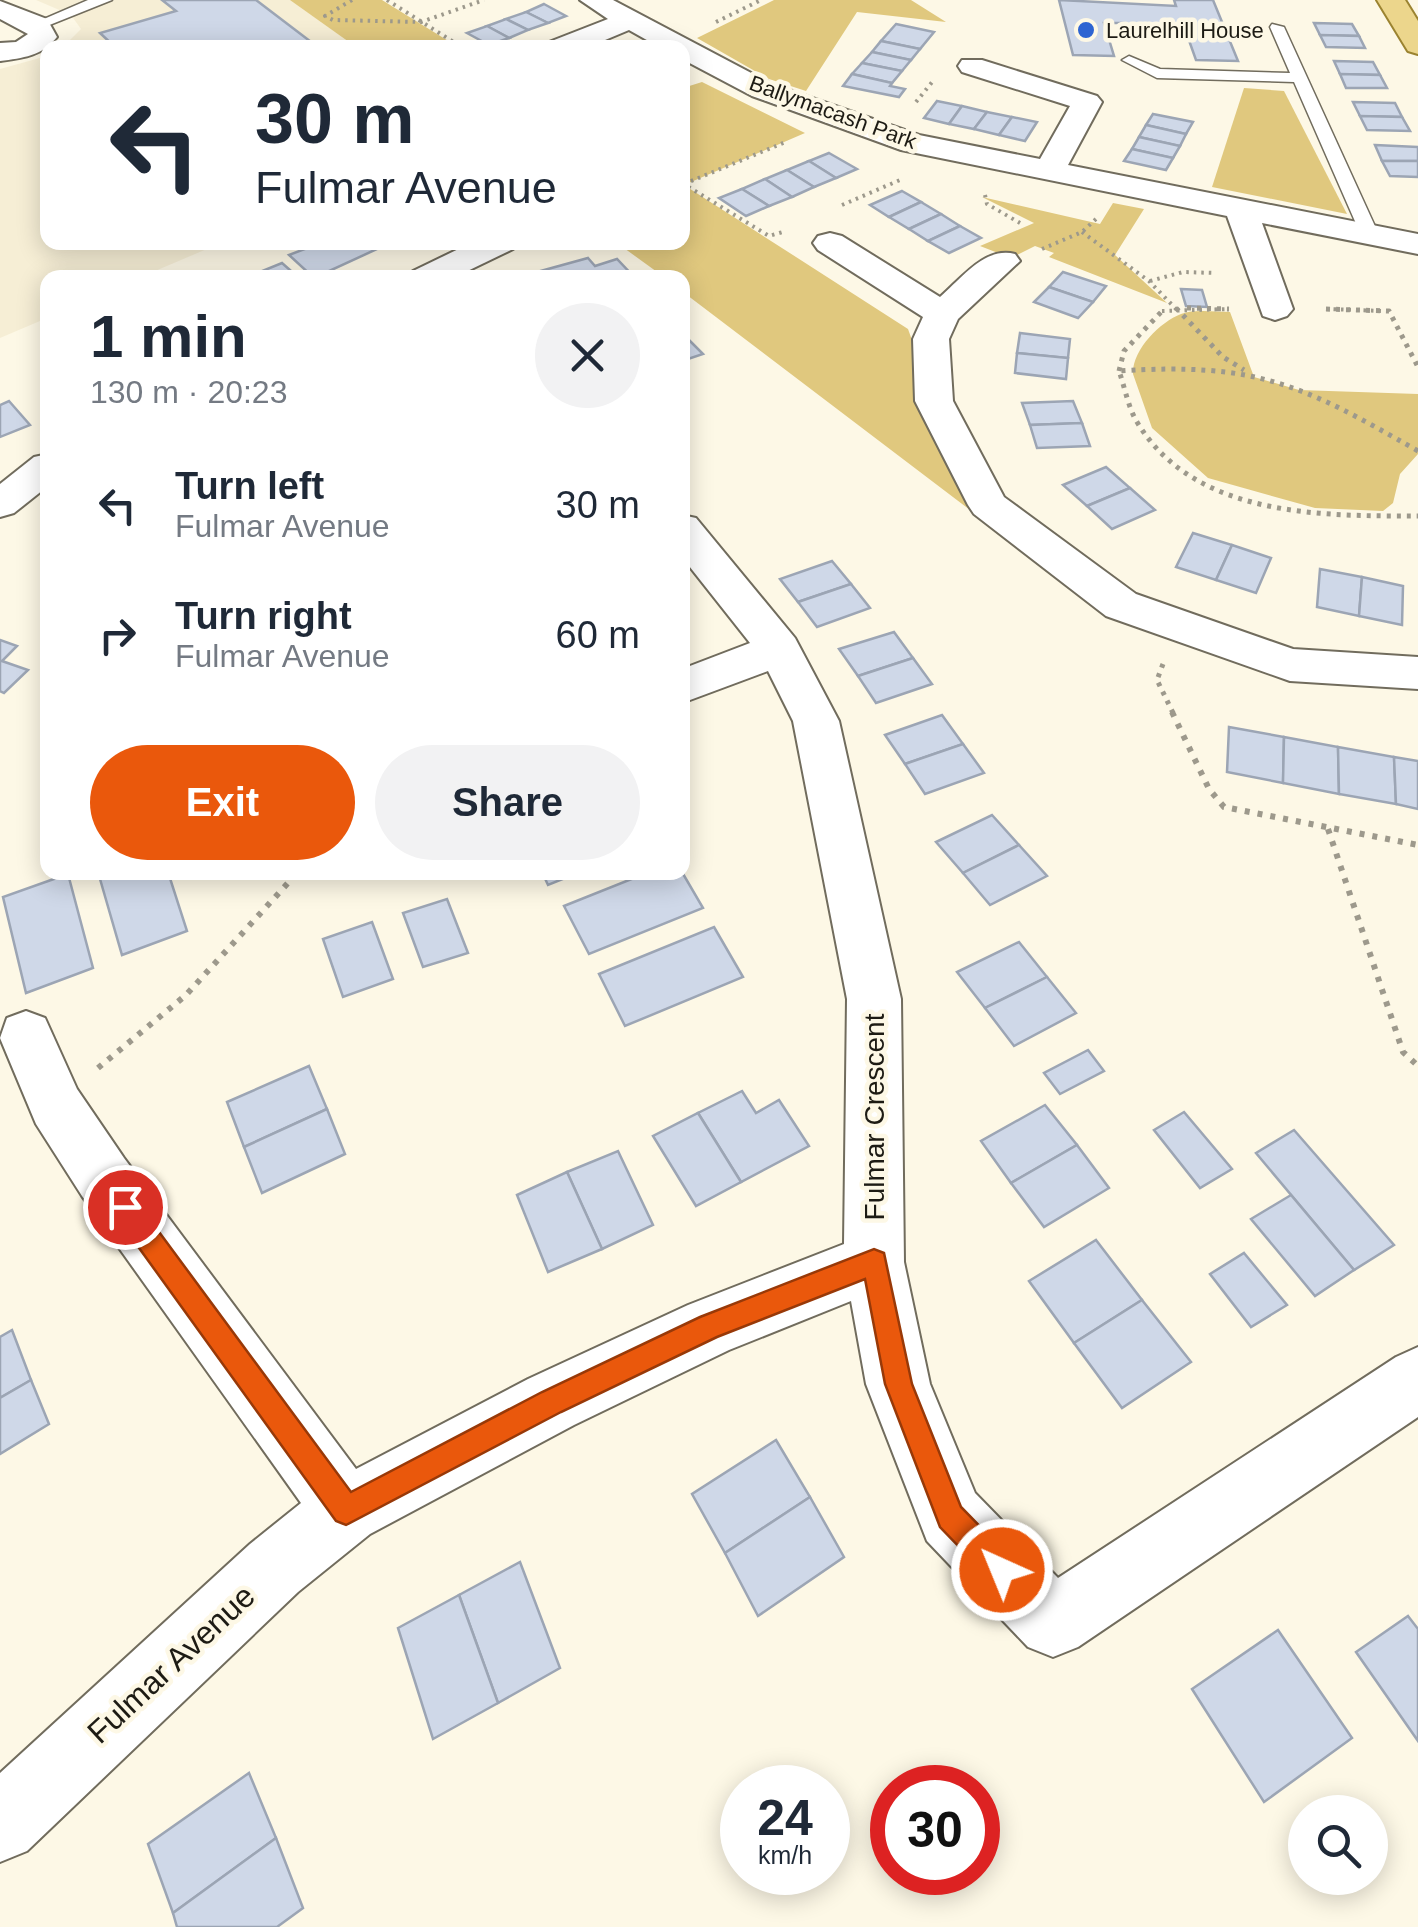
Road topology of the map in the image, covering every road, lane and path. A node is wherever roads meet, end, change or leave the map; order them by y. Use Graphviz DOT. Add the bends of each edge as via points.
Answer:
graph roads {
  1 [pos="105,0"];
  2 [pos="352,0"];
  3 [pos="387,0"];
  4 [pos="484,0"];
  5 [pos="593,0"];
  6 [pos="0,8"];
  7 [pos="631,20"];
  8 [pos="421,22"];
  9 [pos="37,24"];
  10 [pos="1276,26"];
  11 [pos="449,40"];
  12 [pos="580,40"];
  13 [pos="668,40"];
  14 [pos="0,52"];
  15 [pos="690,52"];
  16 [pos="1129,60"];
  17 [pos="972,66"];
  18 [pos="1300,78"];
  19 [pos="843,118"];
  20 [pos="890,135"];
  21 [pos="947,150"];
  22 [pos="978,157"];
  23 [pos="1048,172"];
  24 [pos="690,181"];
  25 [pos="1117,186"];
  26 [pos="690,188"];
  27 [pos="1241,210"];
  28 [pos="1022,224"];
  29 [pos="820,226"];
  30 [pos="1082,232"];
  31 [pos="1039,233"];
  32 [pos="1370,235"];
  33 [pos="1056,243"];
  34 [pos="1418,244"];
  35 [pos="487,250"];
  36 [pos="1003,261"];
  37 [pos="451,270"];
  38 [pos="1262,274"];
  39 [pos="1149,281"];
  40 [pos="1275,309"];
  41 [pos="1326,309"];
  42 [pos="942,314"];
  43 [pos="1418,367"];
  44 [pos="1248,372"];
  45 [pos="1418,451"];
  46 [pos="40,472"];
  47 [pos="0,504"];
  48 [pos="1418,516"];
  49 [pos="690,538"];
  50 [pos="1177,625"];
  51 [pos="779,649"];
  52 [pos="1418,673"];
  53 [pos="690,684"];
  54 [pos="1328,828"];
  55 [pos="1418,845"];
  56 [pos="291,880"];
  57 [pos="26,1036"];
  58 [pos="1418,1066"];
  59 [pos="56,1106"];
  60 [pos="874,1262"];
  61 [pos="1418,1379"];
  62 [pos="346,1510"];
  63 [pos="0,1824"];
  1 -- 9 [label="lane"];
  2 -- 8 [label="path" via="325,16"];
  3 -- 8 [label="path"];
  4 -- 8 [label="path"];
  5 -- 7 [label="street, Ballymacash Park"];
  6 -- 9 [label="street"];
  7 -- 12 [label="street"];
  7 -- 13 [label="street, Ballymacash Park"];
  8 -- 11 [label="path"];
  9 -- 14 [label="street" via="43,36 23,50"];
  10 -- 18 [label="lane"];
  15 -- 19 [label="street, Ballymacash Park" via="762,90"];
  16 -- 18 [label="lane" via="1157,74"];
  17 -- 20 [label="path" via="932,81"];
  17 -- 23 [label="street" via="1087,102"];
  18 -- 32 [label="lane"];
  19 -- 20 [label="street, Ballymacash Park"];
  19 -- 24 [label="path"];
  20 -- 21 [label="street, Ballymacash Park"];
  21 -- 22 [label="street, Ballymacash Park"];
  21 -- 29 [label="path"];
  22 -- 23 [label="street, Ballymacash Park"];
  22 -- 28 [label="path" via="987,204"];
  23 -- 25 [label="street, Ballymacash Park"];
  25 -- 27 [label="street, Ballymacash Park"];
  25 -- 30 [label="path"];
  26 -- 29 [label="path" via="769,236"];
  27 -- 32 [label="street, Ballymacash Park"];
  27 -- 38 [label="street"];
  29 -- 42 [label="street"];
  30 -- 33 [label="path"];
  30 -- 39 [label="path"];
  31 -- 33 [label="path"];
  32 -- 34 [label="street, Ballymacash Park"];
  33 -- 36 [label="path"];
  35 -- 37 [label="street"];
  36 -- 42 [label="street"];
  38 -- 39 [label="path" via="1183,272"];
  38 -- 40 [label="street"];
  39 -- 44 [label="path" via="1223,357"];
  41 -- 43 [label="path" via="1389,311"];
  42 -- 50 [label="street" via="931,339 934,401 988,505 1121,605"];
  44 -- 45 [label="path" via="1329,400"];
  44 -- 48 [label="path" via="1119,371 1137,422 1157,451 1221,492 1324,516"];
  46 -- 47 [label="street"];
  49 -- 51 [label="street, Fulmar Crescent"];
  50 -- 52 [label="street" via="1290,665"];
  50 -- 54 [label="path" via="1157,680 1215,799 1237,811"];
  51 -- 53 [label="street"];
  51 -- 60 [label="street, Fulmar Crescent" via="816,722 874,999"];
  54 -- 55 [label="path"];
  54 -- 58 [label="path" via="1403,1052"];
  56 -- 59 [label="path" via="186,995"];
  57 -- 59 [label="street"];
  59 -- 62 [label="street"];
  60 -- 61 [label="street, Fulmar Crescent" via="898,1384 951,1517 1053,1622"];
  60 -- 62 [label="street, Fulmar Avenue" via="674,1344"];
  62 -- 63 [label="street, Fulmar Avenue" via="274,1568"];
}
